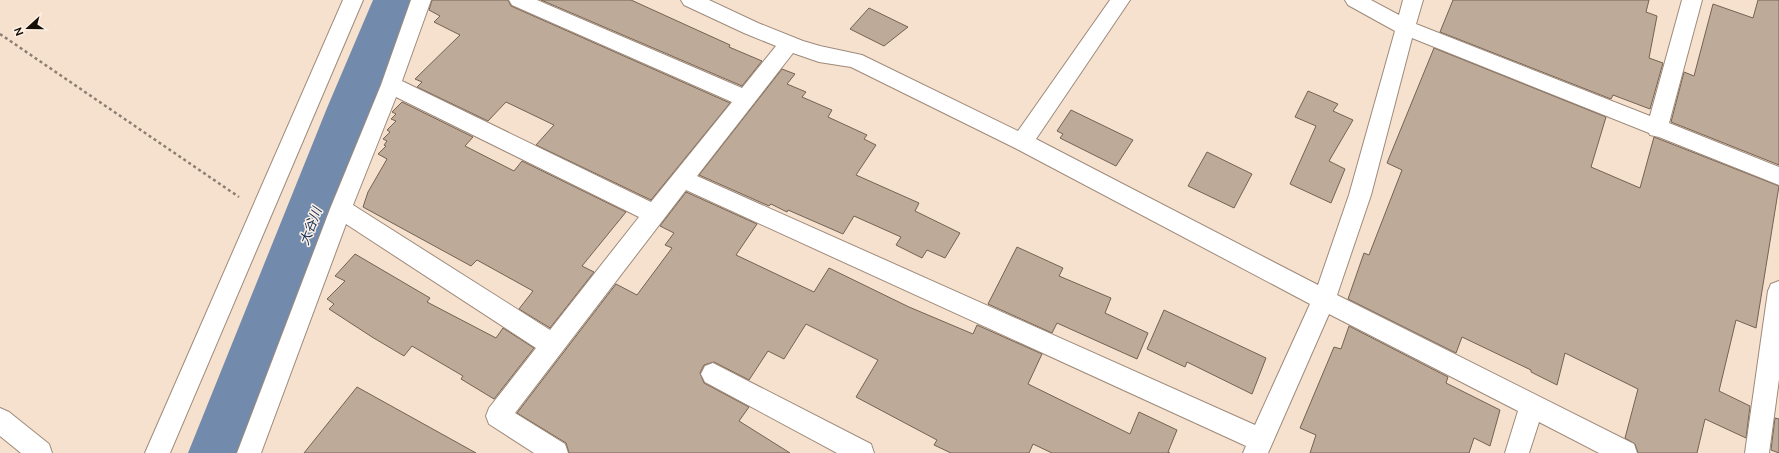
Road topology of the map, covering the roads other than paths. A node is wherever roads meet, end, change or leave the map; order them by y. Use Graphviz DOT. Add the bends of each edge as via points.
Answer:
graph roads {
  1 [pos="353,0"];
  2 [pos="421,0"];
  3 [pos="519,0"];
  4 [pos="692,0"];
  5 [pos="1120,0"];
  6 [pos="1355,0"];
  7 [pos="1414,0"];
  8 [pos="1692,0"];
  9 [pos="1405,27"];
  10 [pos="790,43"];
  11 [pos="392,85"];
  12 [pos="746,99"];
  13 [pos="1657,129"];
  14 [pos="1022,142"];
  15 [pos="1779,176"];
  16 [pos="682,179"];
  17 [pos="341,209"];
  18 [pos="654,214"];
  19 [pos="1779,291"];
  20 [pos="1324,300"];
  21 [pos="552,345"];
  22 [pos="713,374"];
  23 [pos="1532,405"];
  24 [pos="0,420"];
  25 [pos="1258,446"];
  26 [pos="40,453"];
  27 [pos="157,453"];
  28 [pos="249,453"];
  29 [pos="556,453"];
  30 [pos="862,453"];
  31 [pos="1517,453"];
  32 [pos="1625,453"];
  33 [pos="1757,453"];
  1 -- 27 [label="street"];
  2 -- 11 [label="street"];
  3 -- 12 [label="street"];
  4 -- 10 [label="street"];
  5 -- 14 [label="street"];
  6 -- 9 [label="street"];
  7 -- 9 [label="street"];
  8 -- 13 [label="street"];
  9 -- 13 [label="street"];
  9 -- 20 [label="street" via="1360,195"];
  10 -- 12 [label="street"];
  10 -- 14 [label="street" via="819,54 855,60"];
  11 -- 17 [label="street"];
  11 -- 18 [label="street"];
  12 -- 16 [label="street"];
  13 -- 15 [label="street"];
  14 -- 20 [label="street"];
  16 -- 18 [label="street"];
  16 -- 25 [label="street"];
  17 -- 21 [label="street"];
  17 -- 28 [label="street"];
  18 -- 21 [label="street"];
  19 -- 33 [label="street"];
  20 -- 23 [label="street"];
  20 -- 25 [label="street"];
  21 -- 29 [label="street" via="498,416"];
  22 -- 30 [label="street"];
  23 -- 31 [label="street"];
  23 -- 32 [label="street"];
  24 -- 26 [label="street"];
}
